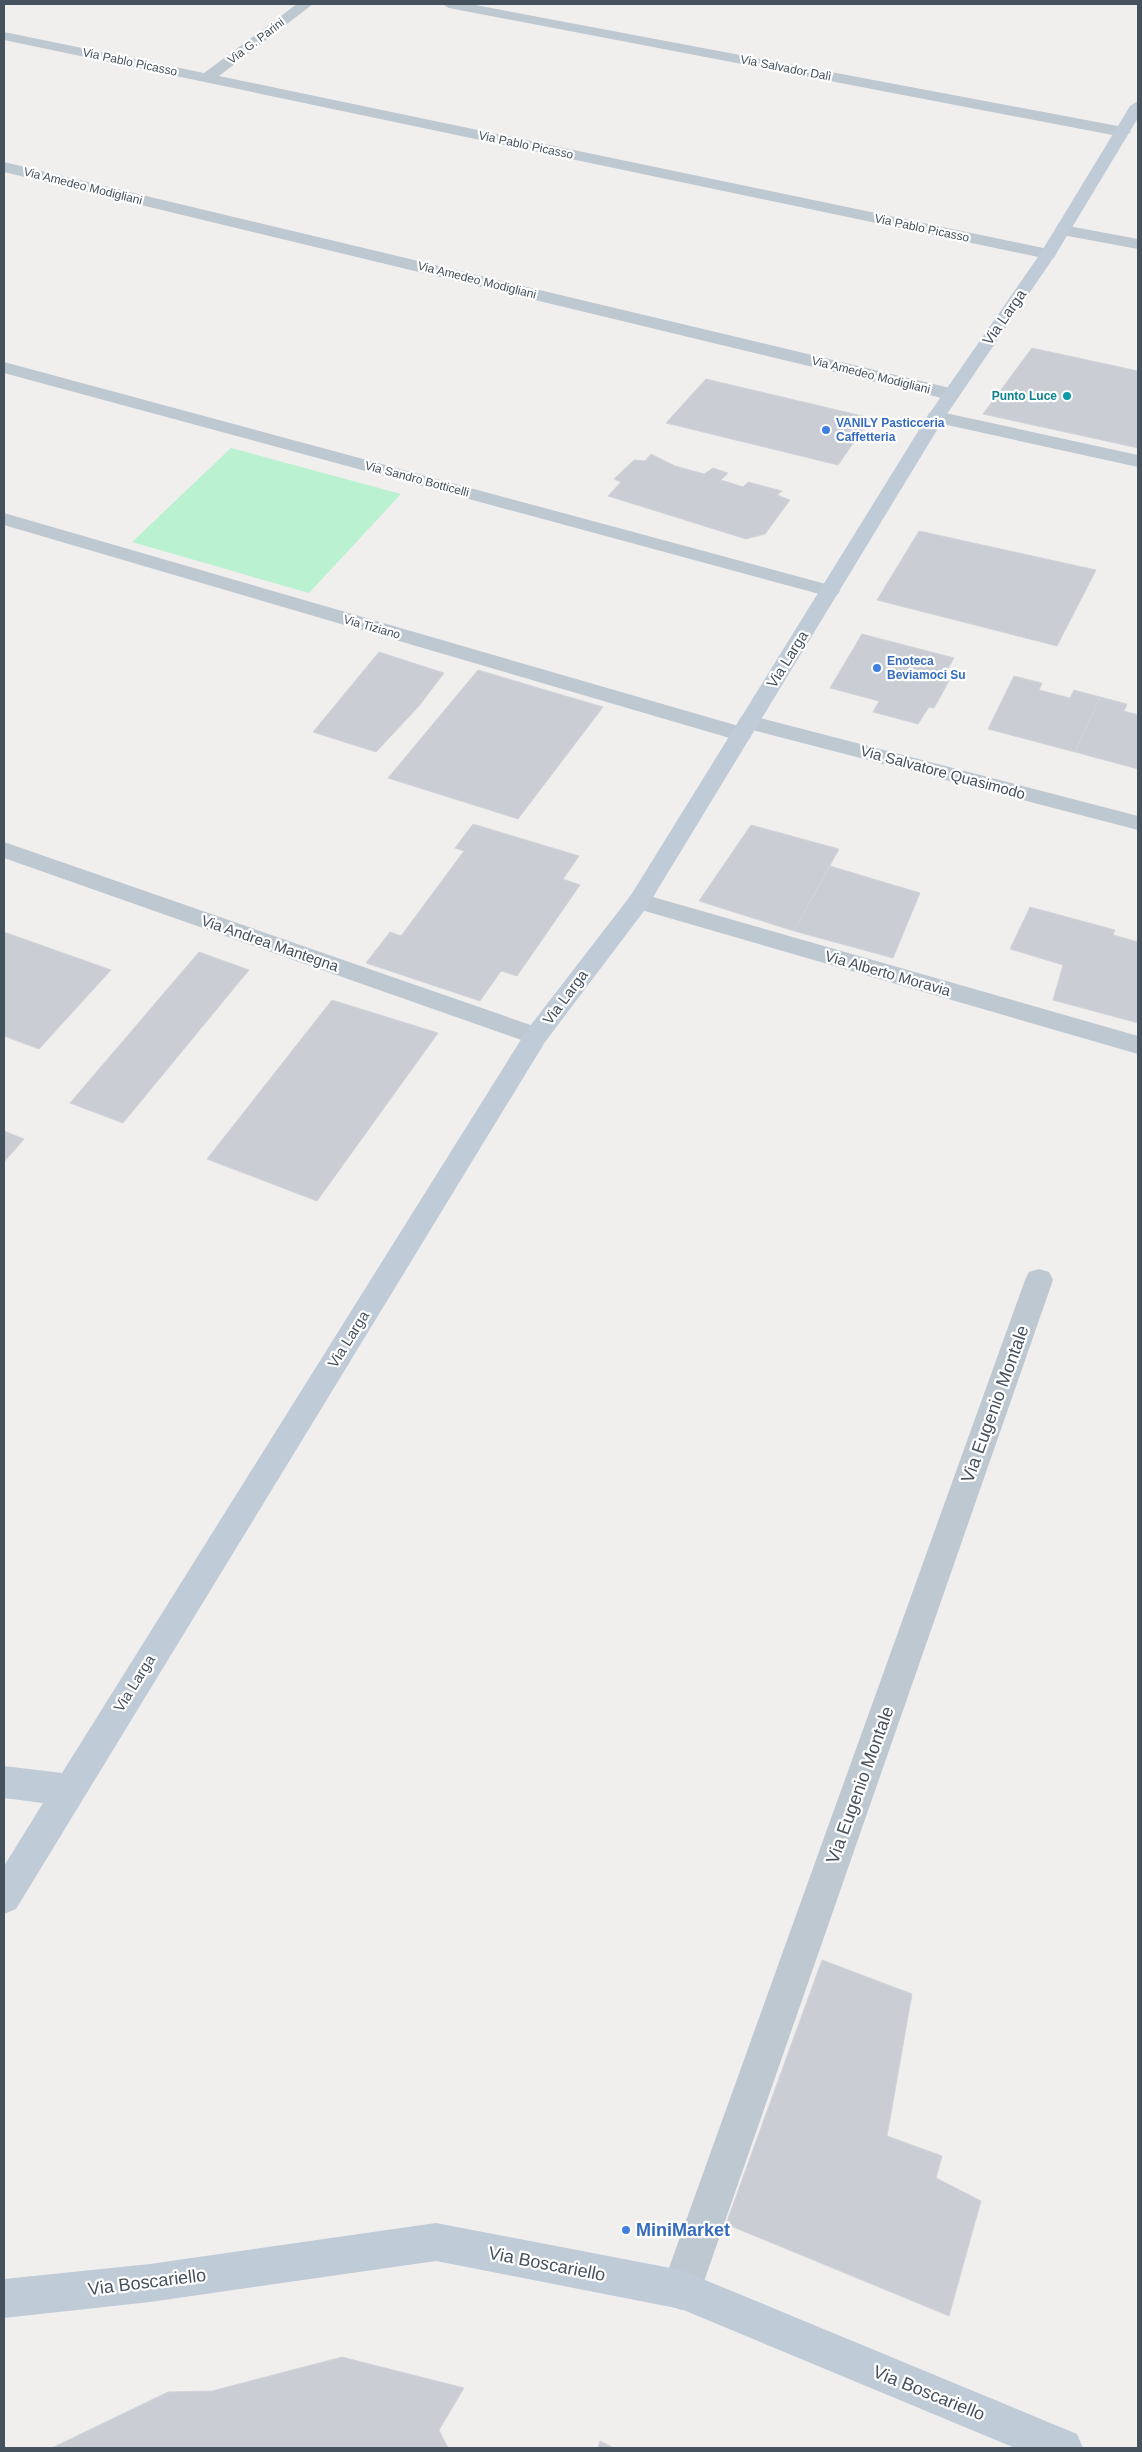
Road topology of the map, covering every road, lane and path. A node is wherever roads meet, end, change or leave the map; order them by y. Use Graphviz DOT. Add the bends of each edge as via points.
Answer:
graph roads {
  1 [pos="306,4"];
  2 [pos="449,4"];
  3 [pos="4,36"];
  4 [pos="207,78"];
  5 [pos="1138,106"];
  6 [pos="1123,132"];
  7 [pos="4,167"];
  8 [pos="1063,230"];
  9 [pos="1138,244"];
  10 [pos="1048,254"];
  11 [pos="4,367"];
  12 [pos="950,394"];
  13 [pos="936,416"];
  14 [pos="1138,461"];
  15 [pos="4,519"];
  16 [pos="830,591"];
  17 [pos="745,728"];
  18 [pos="1138,823"];
  19 [pos="4,850"];
  20 [pos="638,901"];
  21 [pos="536,1036"];
  22 [pos="1138,1045"];
  23 [pos="1039,1280"];
  24 [pos="4,1782"];
  25 [pos="68,1790"];
  26 [pos="6,1888"];
  27 [pos="681,2290"];
  28 [pos="4,2299"];
  29 [pos="1062,2448"];
  1 -- 4 [label="street, Via G. Parini"];
  2 -- 6 [label="street, Via Salvador Dalì"];
  3 -- 4 [label="street, Via Pablo Picasso"];
  4 -- 10 [label="street, Via Pablo Picasso"];
  5 -- 6 [label="street, Via Larga"];
  6 -- 8 [label="street, Via Larga"];
  7 -- 12 [label="street, Via Amedeo Modigliani"];
  8 -- 9 [label="street"];
  8 -- 10 [label="street, Via Larga"];
  10 -- 12 [label="street, Via Larga"];
  11 -- 16 [label="street, Via Sandro Botticelli"];
  12 -- 13 [label="street, Via Larga"];
  13 -- 14 [label="street"];
  13 -- 16 [label="street, Via Larga"];
  15 -- 17 [label="street, Via Tiziano"];
  16 -- 17 [label="street, Via Larga"];
  17 -- 18 [label="street, Via Salvatore Quasimodo"];
  17 -- 20 [label="street, Via Larga"];
  19 -- 21 [label="street, Via Andrea Mantegna"];
  20 -- 21 [label="street, Via Larga"];
  20 -- 22 [label="street, Via Alberto Moravia"];
  21 -- 25 [label="street, Via Larga"];
  23 -- 27 [label="street, Via Eugenio Montale"];
  24 -- 25 [label="street"];
  25 -- 26 [label="street, Via Larga"];
  27 -- 28 [label="street, Via Boscariello" via="436,2242 150,2283"];
  27 -- 29 [label="street, Via Boscariello"];
}
